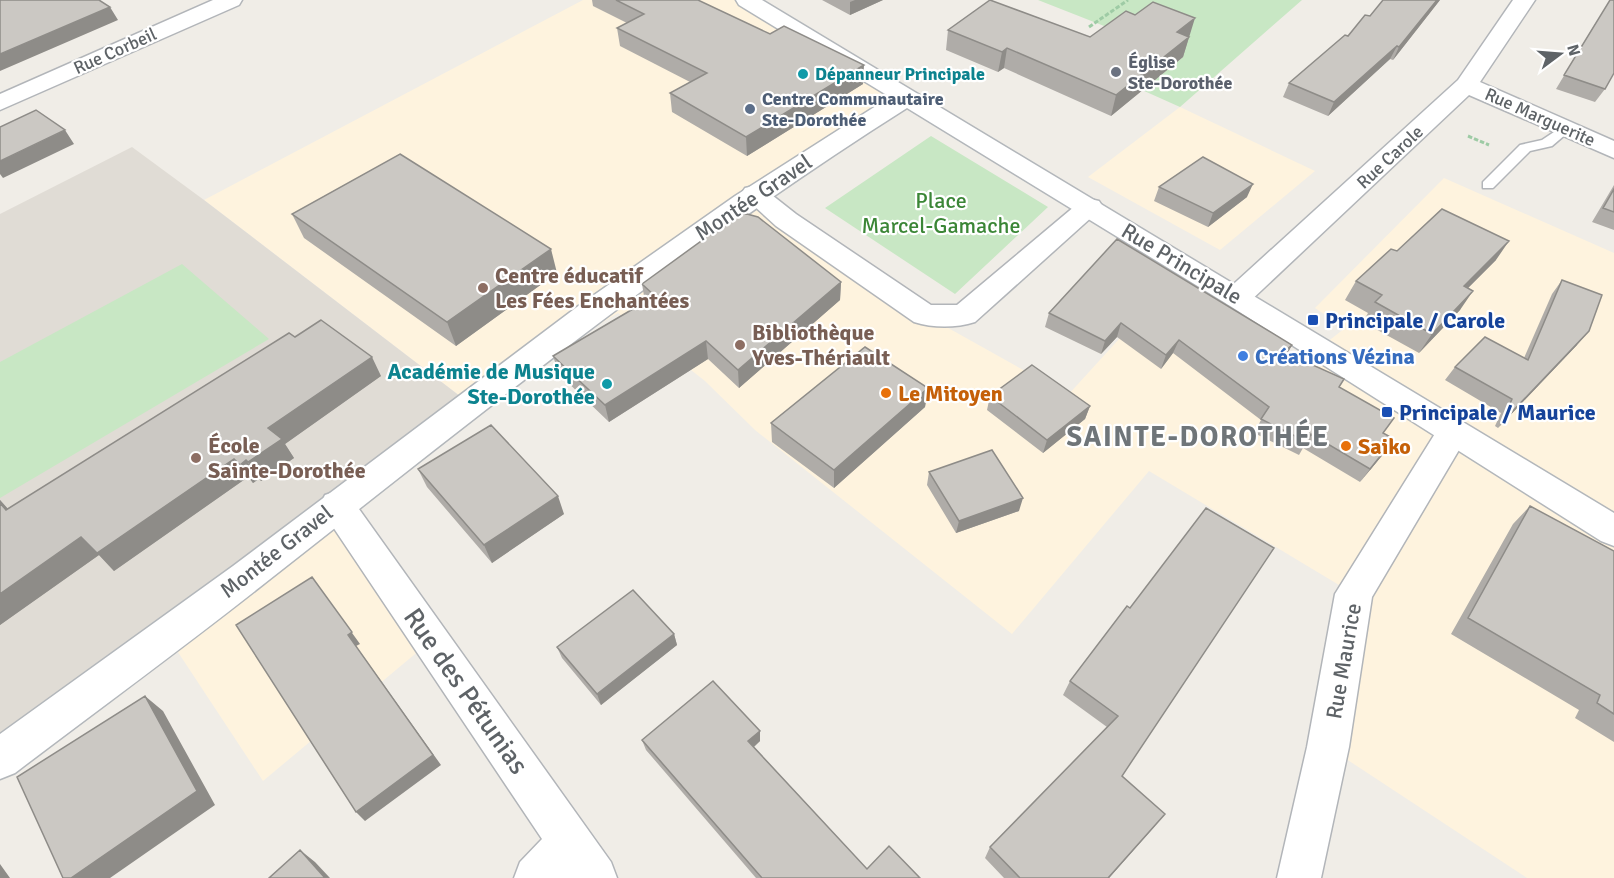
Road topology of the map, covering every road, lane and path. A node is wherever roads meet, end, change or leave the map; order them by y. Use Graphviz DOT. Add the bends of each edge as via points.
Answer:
graph roads {
  1 [pos="231,0"];
  2 [pos="747,0"];
  3 [pos="1128,0"];
  4 [pos="1524,0"];
  5 [pos="1089,27"];
  6 [pos="1466,85"];
  7 [pos="907,97"];
  8 [pos="0,103"];
  9 [pos="1566,128"];
  10 [pos="1468,136"];
  11 [pos="1476,140"];
  12 [pos="1614,150"];
  13 [pos="1488,185"];
  14 [pos="754,194"];
  15 [pos="1090,207"];
  16 [pos="1237,297"];
  17 [pos="1453,432"];
  18 [pos="337,505"];
  19 [pos="1614,531"];
  20 [pos="0,759"];
  21 [pos="569,842"];
  22 [pos="536,878"];
  23 [pos="595,878"];
  24 [pos="1299,878"];
  1 -- 8 [label="street, Rue Corbeil"];
  2 -- 7 [label="street, Rue Principale"];
  3 -- 5 [label="path"];
  4 -- 6 [label="street, Rue Carole"];
  6 -- 9 [label="street, Rue Marguerite"];
  6 -- 16 [label="street, Rue Carole"];
  7 -- 14 [label="street, Montée Gravel"];
  7 -- 15 [label="street, Rue Principale"];
  9 -- 12 [label="street, Rue Marguerite"];
  9 -- 13 [label="lane" via="1547,143 1525,148"];
  10 -- 11 [label="path"];
  14 -- 15 [label="street" via="925,315 964,315"];
  14 -- 18 [label="street, Montée Gravel" via="601,302"];
  15 -- 16 [label="street, Rue Principale"];
  16 -- 17 [label="street, Rue Principale"];
  17 -- 19 [label="street, Rue Principale"];
  17 -- 24 [label="street, Rue Maurice" via="1354,594 1328,747"];
  18 -- 20 [label="street, Montée Gravel"];
  18 -- 21 [label="street, Rue des Pétunias"];
  21 -- 22 [label="street"];
  21 -- 23 [label="street, Rue des Pétunias"];
}
